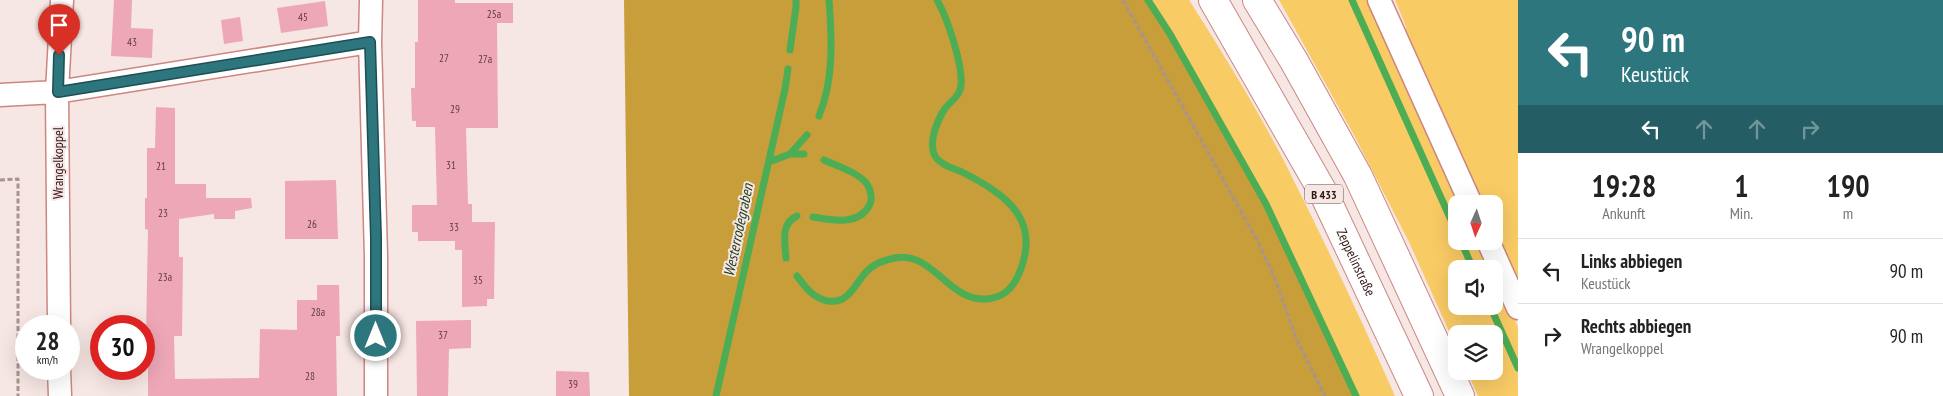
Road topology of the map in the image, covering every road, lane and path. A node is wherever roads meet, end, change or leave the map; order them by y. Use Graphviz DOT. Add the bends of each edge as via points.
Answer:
graph roads {
  1 [pos="62,0"];
  2 [pos="371,0"];
  3 [pos="1123,0"];
  4 [pos="1213,0"];
  5 [pos="1257,0"];
  6 [pos="1380,0"];
  7 [pos="370,42"];
  8 [pos="58,92"];
  9 [pos="0,95"];
  10 [pos="0,180"];
  11 [pos="1467,195"];
  12 [pos="1492,250"];
  13 [pos="1518,308"];
  14 [pos="59,315"];
  15 [pos="60,380"];
  16 [pos="18,396"];
  17 [pos="60,396"];
  18 [pos="376,396"];
  19 [pos="1325,396"];
  20 [pos="1419,396"];
  21 [pos="1460,396"];
  1 -- 8 [label="street, Wrangelkoppel"];
  2 -- 7 [label="street"];
  3 -- 19 [label="path" via="1257,240 1297,340"];
  4 -- 20 [label="highway, Zeppelinstraße / B 433" via="1323,192"];
  5 -- 21 [label="highway, B 433" via="1358,176"];
  6 -- 11 [label="street"];
  7 -- 8 [label="street"];
  7 -- 18 [label="street"];
  8 -- 9 [label="street"];
  8 -- 14 [label="street, Wrangelkoppel"];
  10 -- 16 [label="path" via="18,179"];
  12 -- 13 [label="street"];
  15 -- 17 [label="street"];
}
